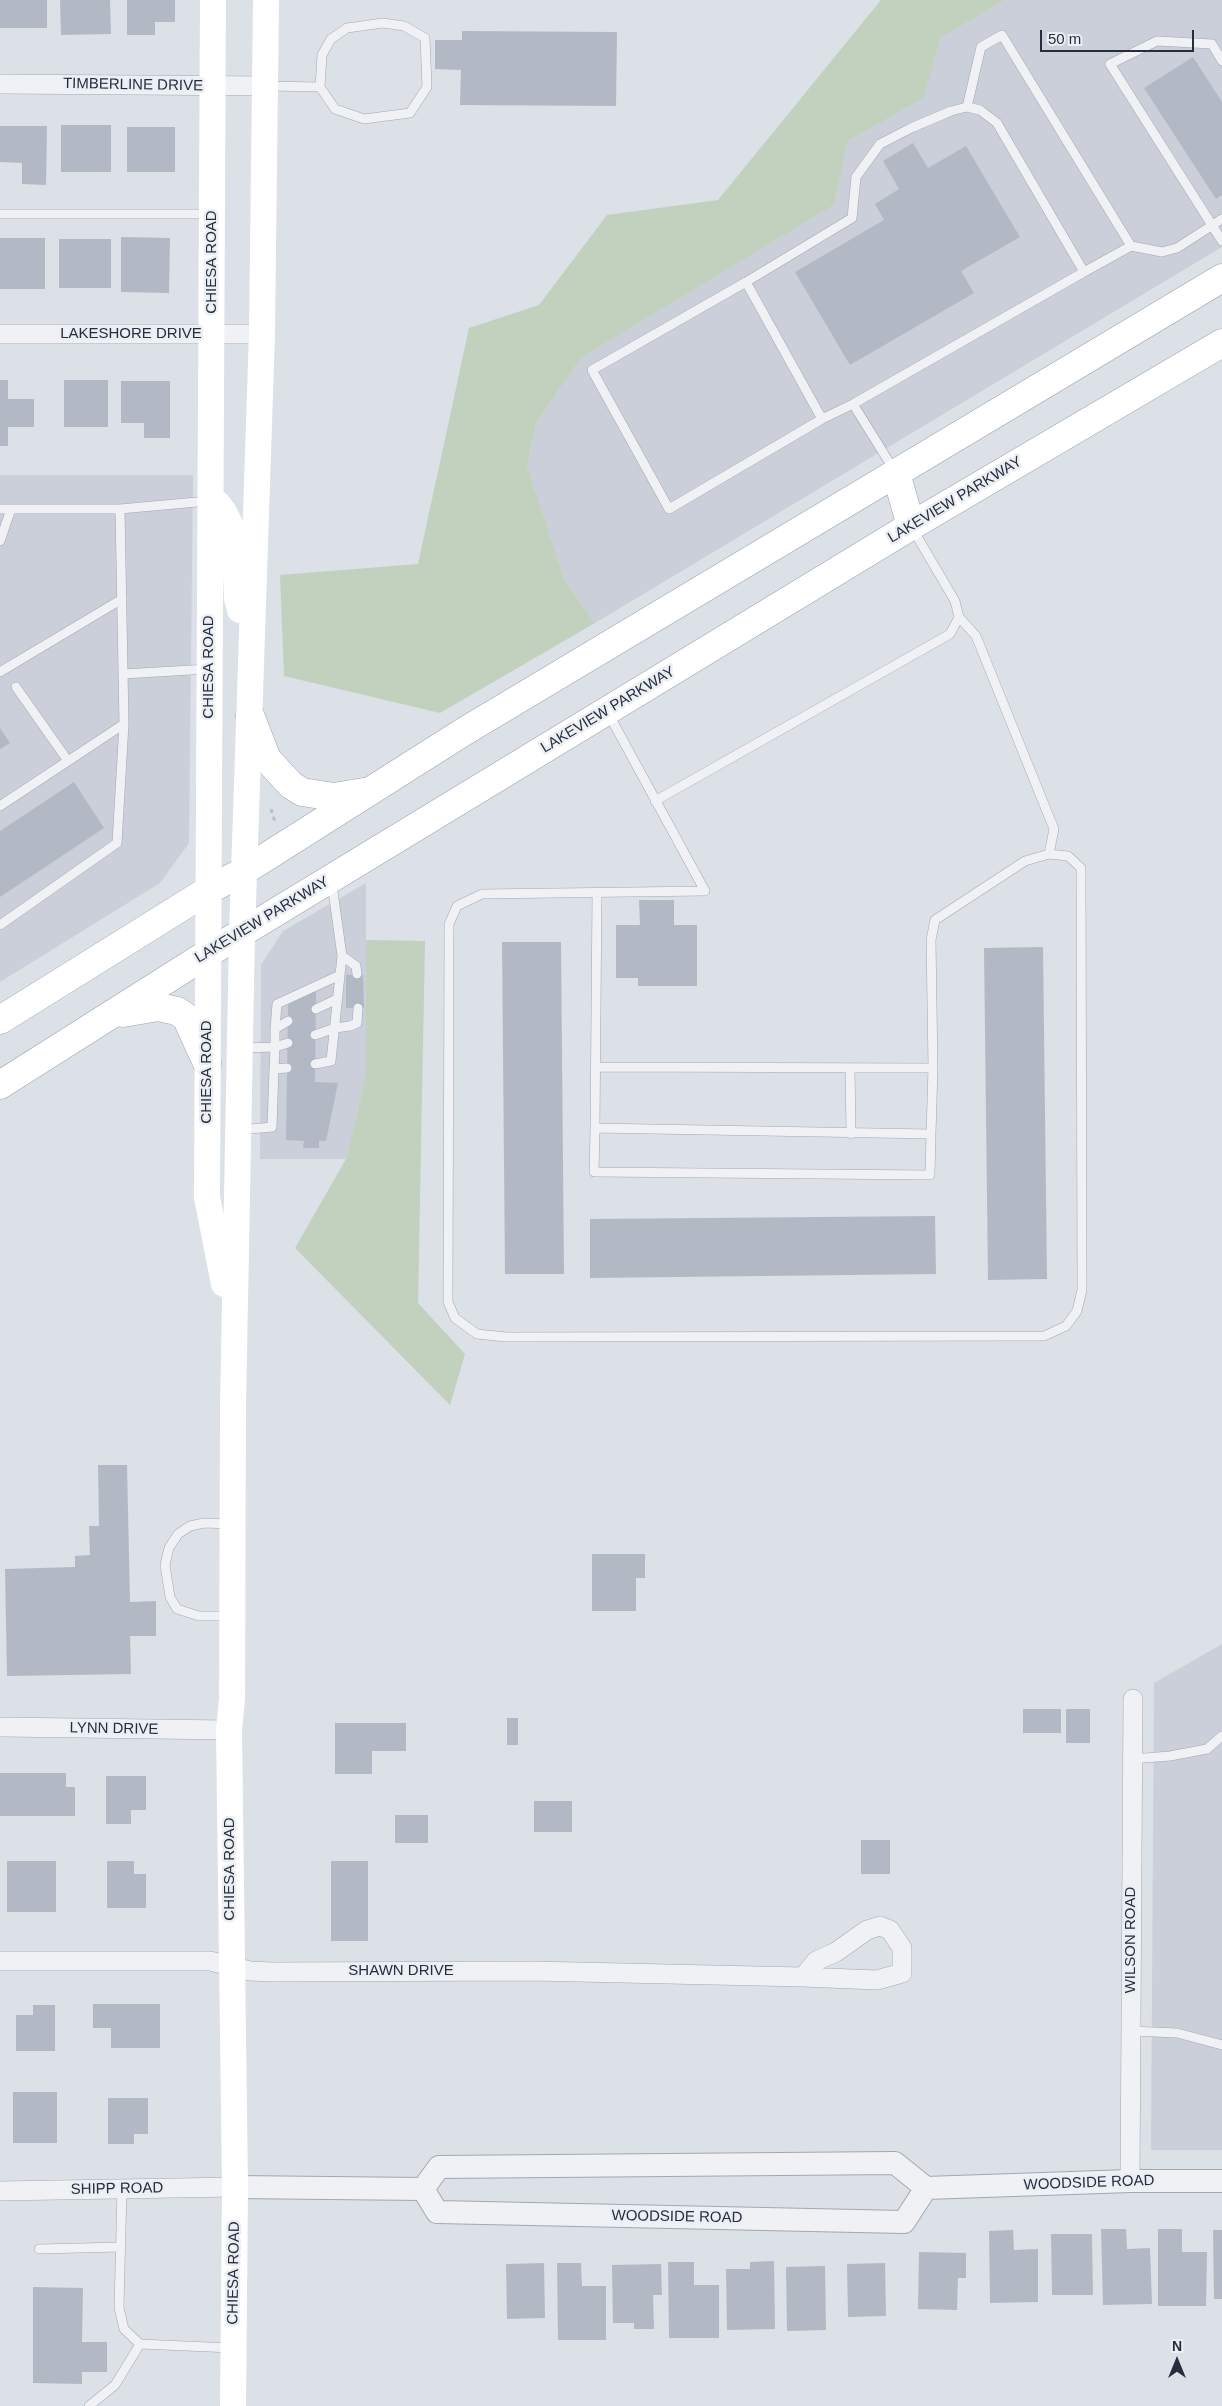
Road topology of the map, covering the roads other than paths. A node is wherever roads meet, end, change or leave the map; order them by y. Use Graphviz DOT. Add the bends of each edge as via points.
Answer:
graph roads {
  1 [pos="214,0"];
  2 [pos="266,0"];
  3 [pos="1222,61"];
  4 [pos="0,84"];
  5 [pos="213,86"];
  6 [pos="265,86"];
  7 [pos="320,86"];
  8 [pos="967,107"];
  9 [pos="0,214"];
  10 [pos="212,214"];
  11 [pos="1222,219"];
  12 [pos="1212,225"];
  13 [pos="1222,241"];
  14 [pos="1131,246"];
  15 [pos="1084,272"];
  16 [pos="1222,278"];
  17 [pos="746,282"];
  18 [pos="0,334"];
  19 [pos="212,334"];
  20 [pos="262,334"];
  21 [pos="1222,343"];
  22 [pos="853,404"];
  23 [pos="822,419"];
  24 [pos="896,473"];
  25 [pos="210,500"];
  26 [pos="0,509"];
  27 [pos="11,509"];
  28 [pos="120,509"];
  29 [pos="910,526"];
  30 [pos="0,541"];
  31 [pos="122,599"];
  32 [pos="959,617"];
  33 [pos="252,651"];
  34 [pos="209,669"];
  35 [pos="0,672"];
  36 [pos="123,674"];
  37 [pos="16,687"];
  38 [pos="607,711"];
  39 [pos="250,716"];
  40 [pos="124,724"];
  41 [pos="68,761"];
  42 [pos="370,791"];
  43 [pos="655,801"];
  44 [pos="0,806"];
  45 [pos="1049,854"];
  46 [pos="244,871"];
  47 [pos="331,878"];
  48 [pos="207,891"];
  49 [pos="597,893"];
  50 [pos="0,925"];
  51 [pos="242,934"];
  52 [pos="207,954"];
  53 [pos="342,956"];
  54 [pos="357,974"];
  55 [pos="340,975"];
  56 [pos="337,999"];
  57 [pos="358,1008"];
  58 [pos="316,1009"];
  59 [pos="112,1014"];
  60 [pos="0,1020"];
  61 [pos="288,1021"];
  62 [pos="335,1028"];
  63 [pos="275,1029"];
  64 [pos="315,1034"];
  65 [pos="288,1043"];
  66 [pos="240,1048"];
  67 [pos="275,1048"];
  68 [pos="207,1063"];
  69 [pos="315,1064"];
  70 [pos="595,1066"];
  71 [pos="287,1068"];
  72 [pos="933,1068"];
  73 [pos="274,1069"];
  74 [pos="850,1069"];
  75 [pos="0,1085"];
  76 [pos="595,1128"];
  77 [pos="238,1130"];
  78 [pos="851,1134"];
  79 [pos="931,1134"];
  80 [pos="234,1331"];
  81 [pos="232,1524"];
  82 [pos="232,1616"];
  83 [pos="1133,1699"];
  84 [pos="0,1727"];
  85 [pos="229,1730"];
  86 [pos="1222,1736"];
  87 [pos="1132,1759"];
  88 [pos="0,1960"];
  89 [pos="231,1965"];
  90 [pos="803,1977"];
  91 [pos="1131,2031"];
  92 [pos="1222,2045"];
  93 [pos="1130,2181"];
  94 [pos="1222,2181"];
  95 [pos="234,2187"];
  96 [pos="926,2188"];
  97 [pos="122,2189"];
  98 [pos="423,2189"];
  99 [pos="0,2191"];
  100 [pos="39,2248"];
  101 [pos="121,2248"];
  102 [pos="140,2344"];
  103 [pos="233,2348"];
  104 [pos="89,2406"];
  105 [pos="233,2406"];
  1 -- 5 [label="main road, CHIESA ROAD"];
  2 -- 6 [label="main road, CHIESA ROAD"];
  3 -- 12 [label="lane" via="1212,44 1157,41 1110,64"];
  4 -- 5 [label="street, TIMBERLINE DRIVE"];
  5 -- 6 [label="street, TIMBERLINE DRIVE"];
  5 -- 10 [label="main road, CHIESA ROAD"];
  6 -- 7 [label="lane"];
  6 -- 20 [label="main road, CHIESA ROAD"];
  7 -- 7 [label="lane" via="335,109 364,119 410,113 427,87 425,38 404,26 383,23 347,28 331,39 322,55"];
  8 -- 14 [label="lane" via="981,47 1002,35"];
  8 -- 15 [label="lane" via="980,110 997,123"];
  8 -- 17 [label="lane" via="919,124 880,144 856,177 852,218"];
  9 -- 10 [label="lane"];
  10 -- 19 [label="main road, CHIESA ROAD"];
  11 -- 12 [label="lane"];
  12 -- 13 [label="lane"];
  12 -- 14 [label="lane" via="1177,248 1162,252"];
  14 -- 15 [label="lane"];
  15 -- 22 [label="lane"];
  16 -- 24 [label="main road"];
  17 -- 23 [label="lane"];
  17 -- 23 [label="lane" via="592,370 669,509"];
  18 -- 19 [label="street, LAKESHORE DRIVE"];
  19 -- 20 [label="street, LAKESHORE DRIVE"];
  19 -- 25 [label="main road, CHIESA ROAD"];
  20 -- 33 [label="main road, CHIESA ROAD"];
  21 -- 29 [label="main road, LAKEVIEW PARKWAY"];
  22 -- 23 [label="lane"];
  22 -- 24 [label="lane"];
  24 -- 29 [label="main road"];
  24 -- 42 [label="main road"];
  25 -- 28 [label="lane"];
  25 -- 33 [label="main road" via="218,504 230,524 237,598"];
  25 -- 34 [label="main road, CHIESA ROAD"];
  26 -- 27 [label="lane"];
  27 -- 28 [label="lane"];
  27 -- 30 [label="lane"];
  28 -- 31 [label="lane"];
  29 -- 32 [label="lane" via="955,601"];
  29 -- 38 [label="main road, LAKEVIEW PARKWAY"];
  31 -- 35 [label="lane"];
  31 -- 36 [label="lane"];
  32 -- 43 [label="lane" via="950,634"];
  32 -- 45 [label="lane" via="976,636 1054,829"];
  33 -- 39 [label="main road, CHIESA ROAD"];
  34 -- 36 [label="lane"];
  34 -- 48 [label="main road, CHIESA ROAD"];
  36 -- 40 [label="lane"];
  37 -- 41 [label="lane"];
  38 -- 43 [label="lane"];
  38 -- 47 [label="main road, LAKEVIEW PARKWAY"];
  39 -- 42 [label="main road" via="267,759 282,777 302,792 334,797"];
  39 -- 46 [label="main road, CHIESA ROAD"];
  40 -- 41 [label="lane"];
  40 -- 50 [label="lane" via="117,843"];
  41 -- 44 [label="lane"];
  42 -- 46 [label="main road"];
  43 -- 49 [label="lane" via="705,891"];
  45 -- 49 [label="lane" via="1068,856 1081,868 1082,1290 1077,1311 1066,1326 1044,1336 506,1337 477,1334 455,1318 448,1302 449,924 458,906 482,894"];
  45 -- 72 [label="lane" via="1025,861 935,920 931,940"];
  46 -- 48 [label="main road"];
  46 -- 51 [label="main road, CHIESA ROAD"];
  47 -- 51 [label="main road, LAKEVIEW PARKWAY"];
  47 -- 53 [label="lane"];
  48 -- 52 [label="main road, CHIESA ROAD"];
  48 -- 60 [label="main road"];
  49 -- 70 [label="lane"];
  51 -- 52 [label="main road, LAKEVIEW PARKWAY"];
  51 -- 66 [label="main road, CHIESA ROAD"];
  52 -- 59 [label="main road, LAKEVIEW PARKWAY"];
  52 -- 68 [label="main road, CHIESA ROAD"];
  53 -- 54 [label="lane" via="356,966"];
  53 -- 55 [label="lane"];
  55 -- 56 [label="lane"];
  55 -- 63 [label="lane" via="277,1004"];
  56 -- 58 [label="lane"];
  56 -- 62 [label="lane"];
  57 -- 62 [label="lane" via="357,1023"];
  59 -- 68 [label="main road" via="158,1007 177,1011 186,1017 194,1030"];
  59 -- 75 [label="main road, LAKEVIEW PARKWAY"];
  61 -- 63 [label="lane"];
  62 -- 64 [label="lane"];
  62 -- 69 [label="lane" via="331,1061"];
  63 -- 67 [label="lane"];
  65 -- 67 [label="lane"];
  66 -- 67 [label="lane"];
  66 -- 77 [label="main road, CHIESA ROAD"];
  67 -- 73 [label="lane"];
  68 -- 80 [label="main road, CHIESA ROAD" via="207,1197"];
  70 -- 74 [label="lane"];
  70 -- 76 [label="lane"];
  71 -- 73 [label="lane"];
  72 -- 74 [label="lane"];
  72 -- 79 [label="lane"];
  73 -- 77 [label="lane" via="272,1127"];
  74 -- 78 [label="lane"];
  76 -- 78 [label="lane"];
  76 -- 79 [label="lane" via="594,1172 930,1175"];
  77 -- 80 [label="main road, CHIESA ROAD"];
  78 -- 79 [label="lane"];
  80 -- 81 [label="main road, CHIESA ROAD"];
  81 -- 82 [label="main road, CHIESA ROAD"];
  81 -- 82 [label="lane" via="190,1526 178,1534 169,1548 165,1565 170,1597 177,1609 199,1616"];
  82 -- 85 [label="main road, CHIESA ROAD"];
  83 -- 87 [label="street, WILSON ROAD"];
  84 -- 85 [label="street, LYNN DRIVE"];
  85 -- 89 [label="main road, CHIESA ROAD"];
  86 -- 87 [label="lane" via="1207,1749"];
  87 -- 91 [label="street, WILSON ROAD"];
  88 -- 89 [label="street, SHAWN DRIVE" via="210,1961"];
  89 -- 90 [label="street, SHAWN DRIVE" via="250,1971 272,1972 532,1971"];
  89 -- 95 [label="main road, CHIESA ROAD"];
  90 -- 90 [label="street, SHAWN DRIVE" via="877,1980 891,1977 902,1973 902,1948 890,1930 880,1926 867,1930 836,1952 816,1961"];
  91 -- 92 [label="lane" via="1177,2033"];
  91 -- 93 [label="street, WILSON ROAD"];
  93 -- 94 [label="street, WOODSIDE ROAD"];
  93 -- 96 [label="street, WOODSIDE ROAD"];
  95 -- 97 [label="street, SHIPP ROAD"];
  95 -- 98 [label="street"];
  95 -- 103 [label="main road, CHIESA ROAD"];
  96 -- 98 [label="street" via="895,2163 439,2167"];
  96 -- 98 [label="street, WOODSIDE ROAD" via="904,2222 436,2212"];
  97 -- 99 [label="street, SHIPP ROAD"];
  97 -- 101 [label="lane"];
  100 -- 101 [label="lane"];
  101 -- 102 [label="lane" via="120,2308 124,2329"];
  102 -- 103 [label="lane"];
  102 -- 104 [label="lane" via="115,2385"];
  103 -- 105 [label="main road, CHIESA ROAD"];
}
